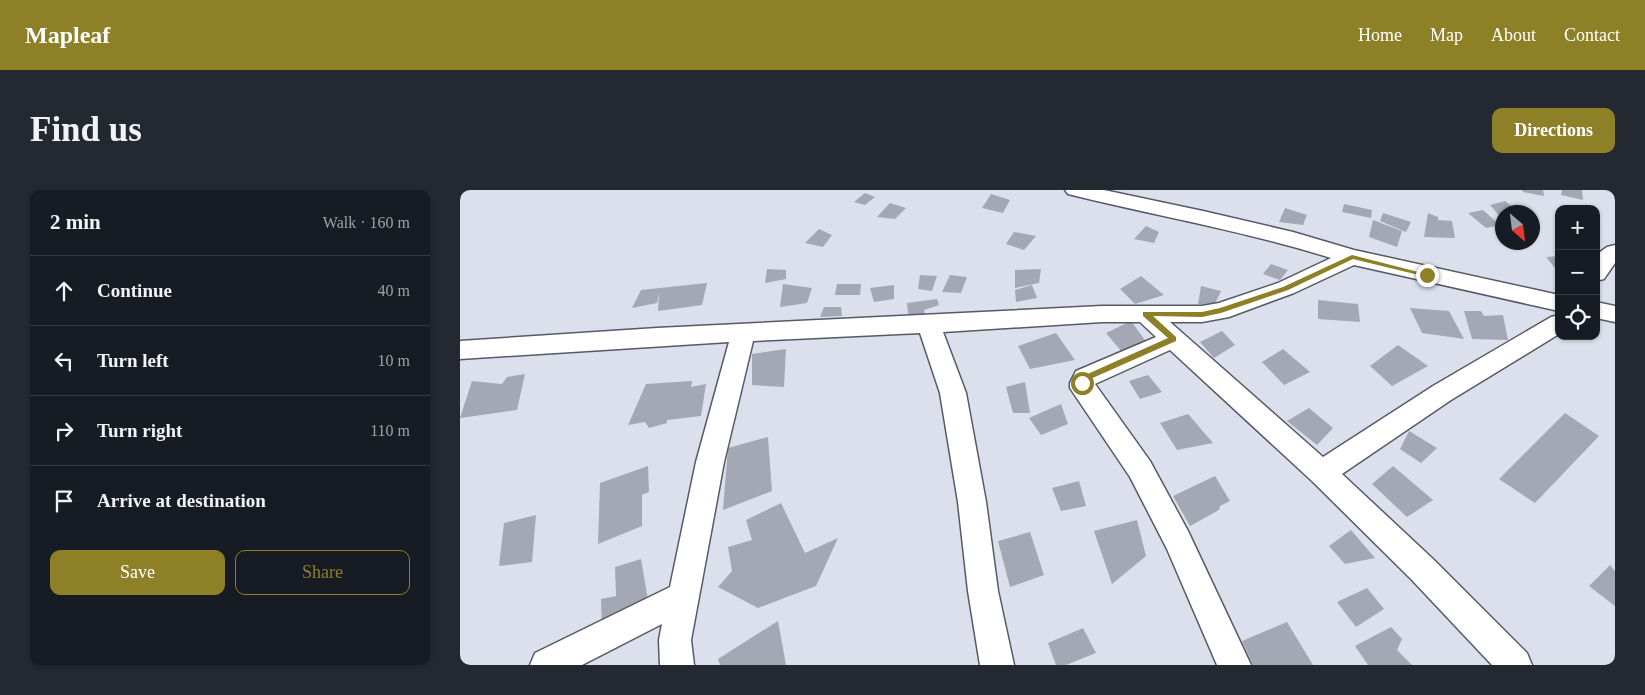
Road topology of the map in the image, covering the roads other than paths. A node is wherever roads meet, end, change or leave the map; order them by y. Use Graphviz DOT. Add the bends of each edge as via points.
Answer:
graph roads {
  1 [pos="1075,190"];
  2 [pos="1615,252"];
  3 [pos="1352,257"];
  4 [pos="1600,267"];
  5 [pos="1555,302"];
  6 [pos="1600,311"];
  7 [pos="1146,314"];
  8 [pos="1615,314"];
  9 [pos="928,324"];
  10 [pos="1555,325"];
  11 [pos="743,333"];
  12 [pos="1173,339"];
  13 [pos="460,350"];
  14 [pos="1322,473"];
  15 [pos="685,596"];
  16 [pos="548,665"];
  17 [pos="677,665"];
  18 [pos="997,665"];
  19 [pos="1234,665"];
  20 [pos="1515,665"];
  1 -- 3 [label="street" via="1202,217"];
  2 -- 4 [label="street"];
  3 -- 5 [label="street"];
  3 -- 7 [label="street" via="1286,288 1221,310 1196,315"];
  6 -- 8 [label="street"];
  7 -- 9 [label="street"];
  7 -- 12 [label="street"];
  9 -- 11 [label="street"];
  9 -- 18 [label="street" via="953,393"];
  10 -- 14 [label="street" via="1442,393"];
  11 -- 13 [label="street"];
  11 -- 15 [label="street" via="710,462"];
  12 -- 14 [label="street"];
  12 -- 19 [label="street" via="1086,378 1082,383 1140,469 1178,541"];
  14 -- 20 [label="street"];
  15 -- 16 [label="street"];
  15 -- 17 [label="street" via="675,640"];
}
